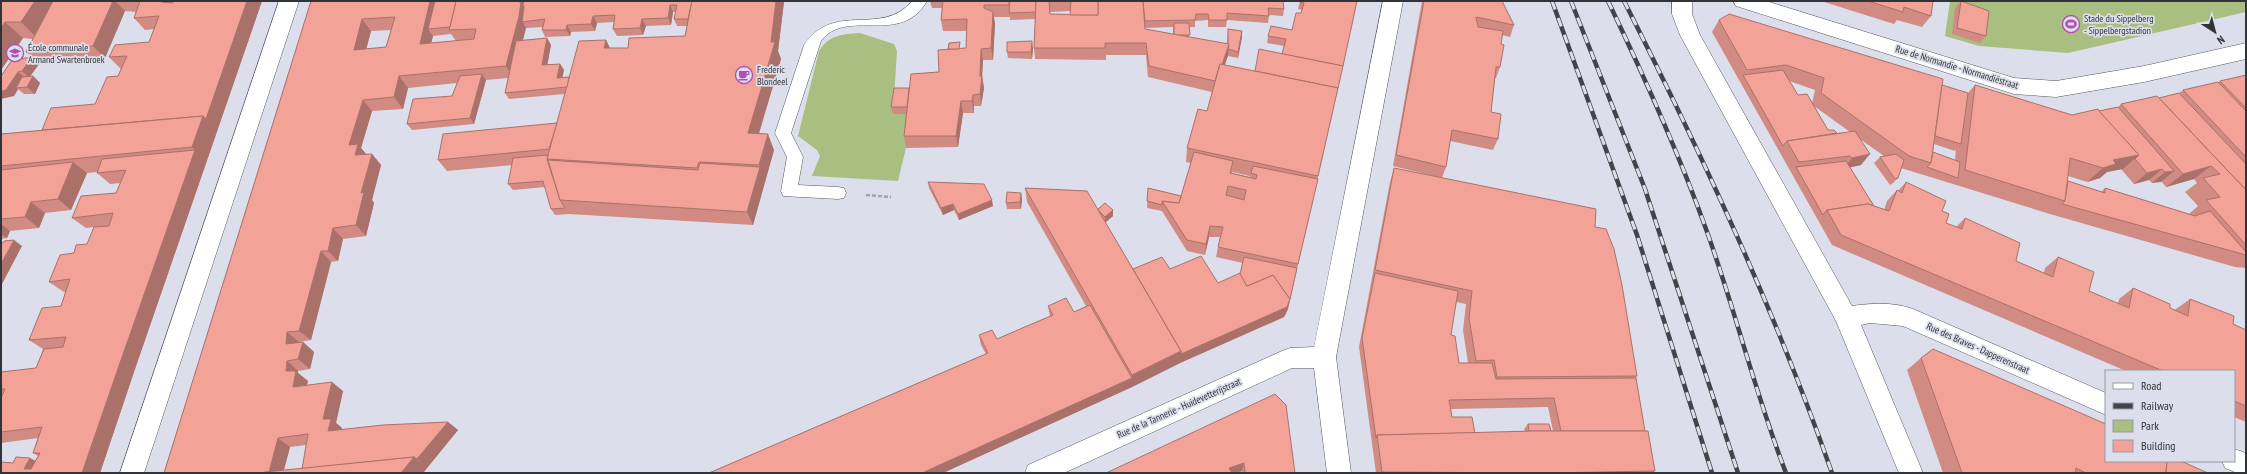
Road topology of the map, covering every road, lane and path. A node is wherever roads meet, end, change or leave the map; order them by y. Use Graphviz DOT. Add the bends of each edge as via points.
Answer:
graph roads {
  1 [pos="289,1"];
  2 [pos="920,1"];
  3 [pos="1393,1"];
  4 [pos="1682,1"];
  5 [pos="1743,1"];
  6 [pos="2246,51"];
  7 [pos="838,193"];
  8 [pos="1846,317"];
  9 [pos="1324,357"];
  10 [pos="2105,404"];
  11 [pos="2235,460"];
  12 [pos="2246,465"];
  13 [pos="132,473"];
  14 [pos="1037,473"];
  15 [pos="1339,473"];
  16 [pos="1911,473"];
  1 -- 13 [label="street"];
  2 -- 7 [label="lane" via="914,11 903,17 827,26 811,45 783,134 795,156 789,191"];
  3 -- 9 [label="street"];
  4 -- 8 [label="street" via="1682,14 1690,35"];
  5 -- 6 [label="street, Rue de Normandie - Normandiëstraat" via="2014,86 2056,90 2144,74"];
  8 -- 10 [label="street, Rue des Braves - Dapperenstraat" via="1870,313 1905,316"];
  8 -- 16 [label="street"];
  9 -- 14 [label="street, Rue de la Tannerie - Huidevetterijstraat" via="1290,358"];
  9 -- 15 [label="street"];
  11 -- 12 [label="street"];
}
